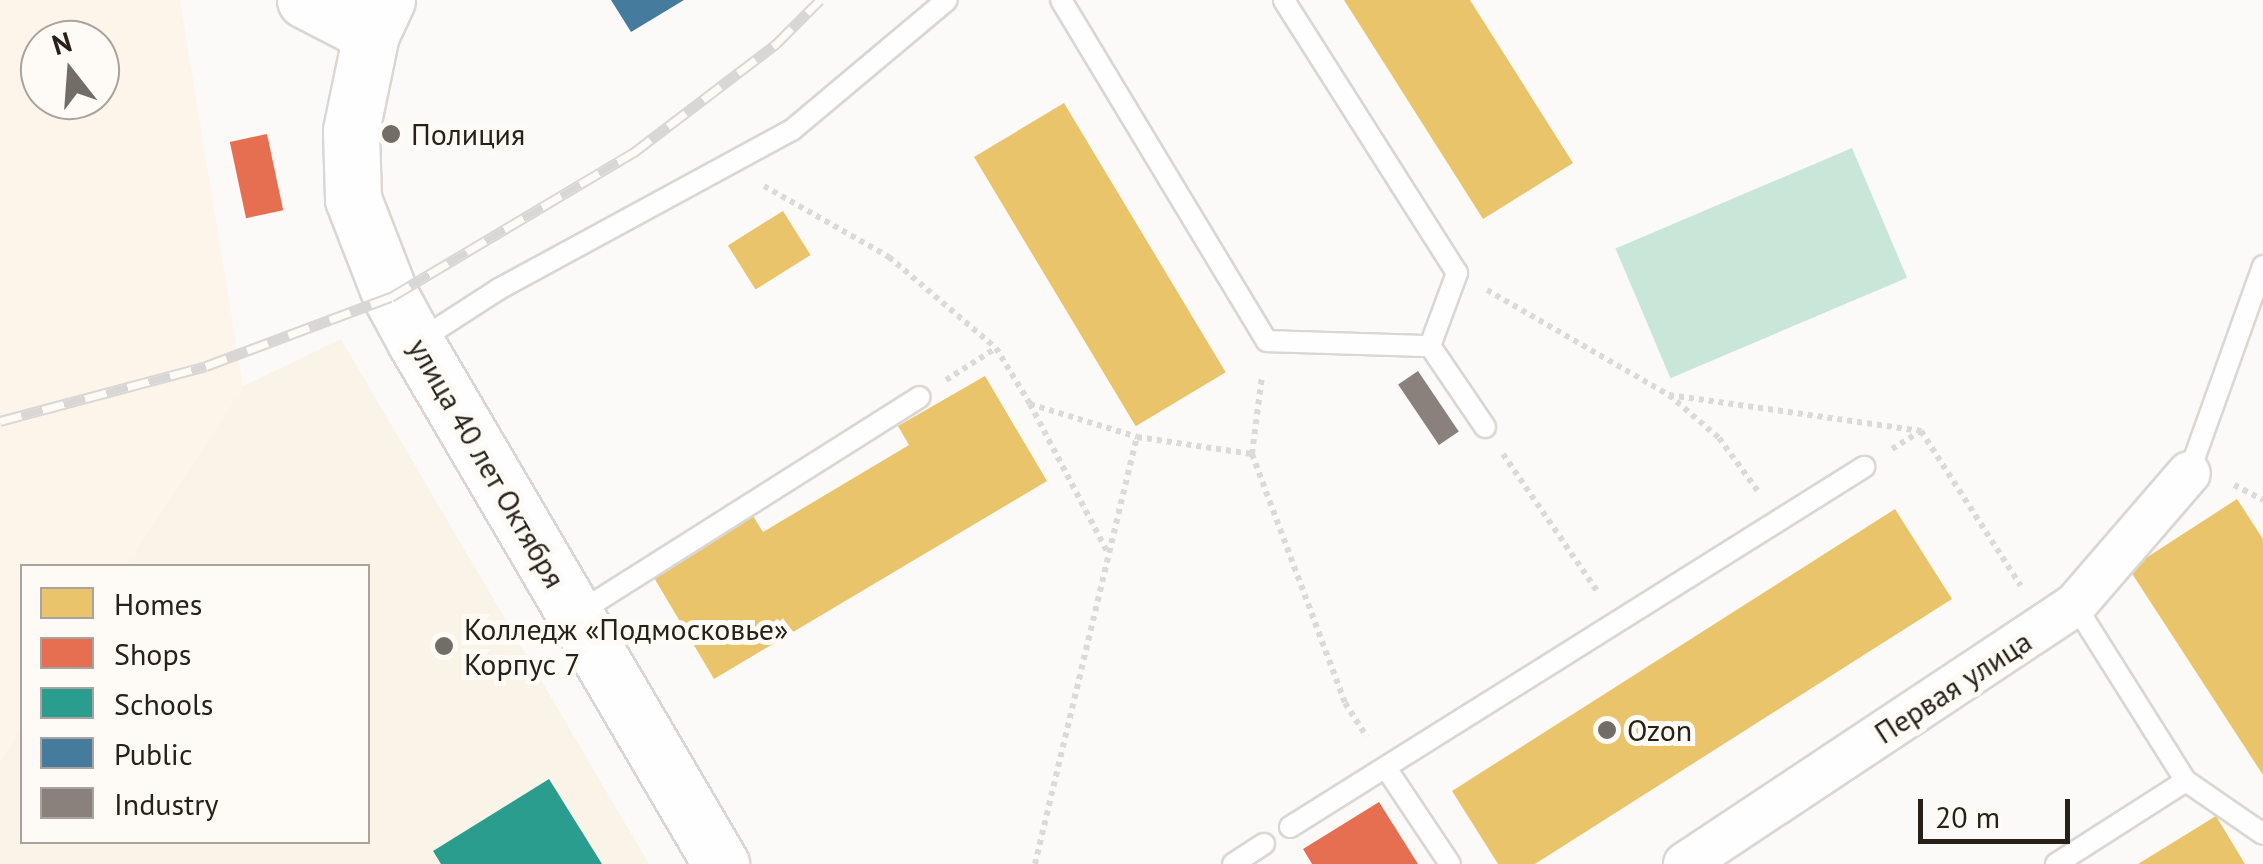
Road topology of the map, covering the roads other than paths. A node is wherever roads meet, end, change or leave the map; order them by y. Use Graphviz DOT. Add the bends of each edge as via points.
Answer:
graph roads {
  1 [pos="305,0"];
  2 [pos="1061,0"];
  3 [pos="1284,0"];
  4 [pos="937,3"];
  5 [pos="379,17"];
  6 [pos="2263,266"];
  7 [pos="416,343"];
  8 [pos="1430,346"];
  9 [pos="920,396"];
  10 [pos="1485,428"];
  11 [pos="1864,467"];
  12 [pos="2189,473"];
  13 [pos="2076,606"];
  14 [pos="576,614"];
  15 [pos="1386,768"];
  16 [pos="2186,781"];
  17 [pos="1290,827"];
  18 [pos="2263,834"];
  19 [pos="1264,844"];
  20 [pos="722,864"];
  21 [pos="1232,864"];
  22 [pos="1450,864"];
  23 [pos="1685,864"];
  24 [pos="2056,864"];
  1 -- 5 [label="street"];
  2 -- 8 [label="lane" via="1267,340"];
  3 -- 8 [label="lane" via="1457,272"];
  4 -- 7 [label="lane" via="792,130 499,289"];
  5 -- 7 [label="street, улица 40 лет Октября" via="351,131 353,199"];
  6 -- 12 [label="lane"];
  7 -- 14 [label="street, улица 40 лет Октября"];
  8 -- 10 [label="lane"];
  9 -- 14 [label="lane"];
  11 -- 15 [label="lane"];
  12 -- 13 [label="street, Первая улица"];
  13 -- 16 [label="lane"];
  13 -- 23 [label="street, Первая улица"];
  14 -- 20 [label="street, улица 40 лет Октября"];
  15 -- 17 [label="lane"];
  15 -- 22 [label="lane"];
  16 -- 18 [label="lane"];
  16 -- 24 [label="lane"];
  19 -- 21 [label="lane"];
}
